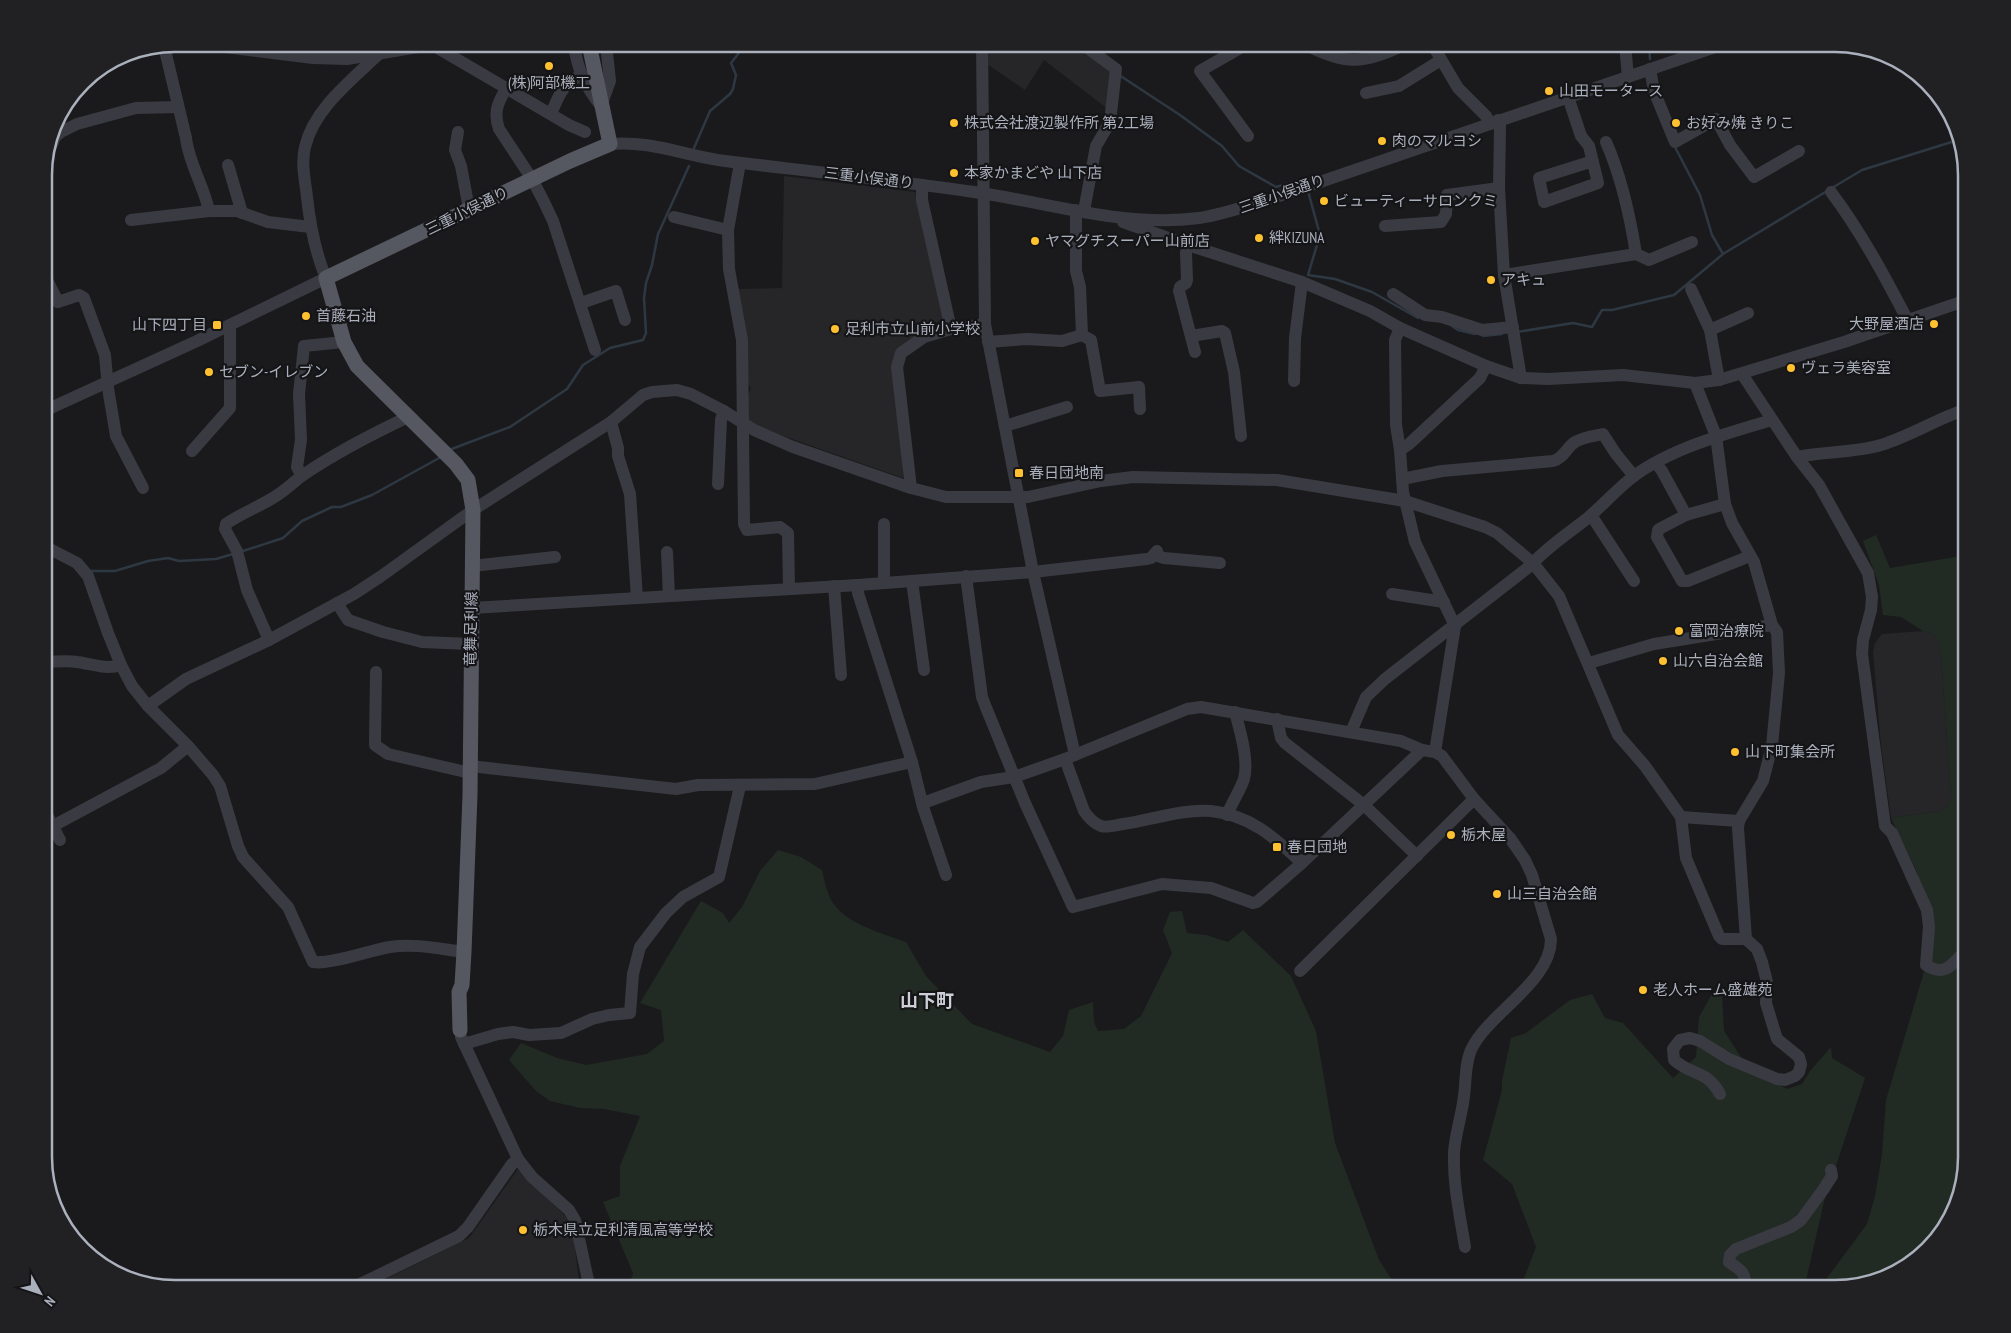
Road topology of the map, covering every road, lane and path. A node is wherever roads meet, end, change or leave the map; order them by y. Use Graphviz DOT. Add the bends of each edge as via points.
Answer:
graph roads {
  1 [pos="1093,52"];
  2 [pos="1232,52"];
  3 [pos="1321,52"];
  4 [pos="1388,52"];
  5 [pos="1437,52"];
  6 [pos="1626,52"];
  7 [pos="1700,52"];
  8 [pos="167,53"];
  9 [pos="272,53"];
  10 [pos="377,53"];
  11 [pos="380,53"];
  12 [pos="449,53"];
  13 [pos="576,53"];
  14 [pos="591,53"];
  15 [pos="607,53"];
  16 [pos="982,53"];
  17 [pos="1441,60"];
  18 [pos="1650,69"];
  19 [pos="581,75"];
  20 [pos="1628,77"];
  21 [pos="507,87"];
  22 [pos="1366,93"];
  23 [pos="1568,97"];
  24 [pos="602,106"];
  25 [pos="178,107"];
  26 [pos="552,114"];
  27 [pos="1494,122"];
  28 [pos="61,132"];
  29 [pos="458,132"];
  30 [pos="585,132"];
  31 [pos="1248,136"];
  32 [pos="1606,142"];
  33 [pos="610,144"];
  34 [pos="1798,151"];
  35 [pos="1593,161"];
  36 [pos="740,163"];
  37 [pos="228,165"];
  38 [pos="532,179"];
  39 [pos="922,185"];
  40 [pos="1499,188"];
  41 [pos="1831,192"];
  42 [pos="985,193"];
  43 [pos="470,209"];
  44 [pos="1080,210"];
  45 [pos="210,211"];
  46 [pos="242,213"];
  47 [pos="674,217"];
  48 [pos="1116,217"];
  49 [pos="131,220"];
  50 [pos="1385,226"];
  51 [pos="310,227"];
  52 [pos="728,230"];
  53 [pos="1692,242"];
  54 [pos="1188,245"];
  55 [pos="1636,254"];
  56 [pos="1504,275"];
  57 [pos="326,278"];
  58 [pos="1302,282"];
  59 [pos="1691,289"];
  60 [pos="53,292"];
  61 [pos="1393,294"];
  62 [pos="581,303"];
  63 [pos="1958,304"];
  64 [pos="1748,313"];
  65 [pos="1907,319"];
  66 [pos="625,320"];
  67 [pos="985,324"];
  68 [pos="230,325"];
  69 [pos="1513,327"];
  70 [pos="1400,328"];
  71 [pos="952,329"];
  72 [pos="1710,330"];
  73 [pos="1082,335"];
  74 [pos="1192,336"];
  75 [pos="344,342"];
  76 [pos="988,342"];
  77 [pos="595,350"];
  78 [pos="1195,352"];
  79 [pos="1486,366"];
  80 [pos="1742,374"];
  81 [pos="1521,378"];
  82 [pos="1719,380"];
  83 [pos="108,381"];
  84 [pos="1294,381"];
  85 [pos="1696,383"];
  86 [pos="53,407"];
  87 [pos="1067,407"];
  88 [pos="1140,409"];
  89 [pos="724,411"];
  90 [pos="1958,412"];
  91 [pos="408,417"];
  92 [pos="1772,420"];
  93 [pos="611,422"];
  94 [pos="744,422"];
  95 [pos="1005,426"];
  96 [pos="1241,436"];
  97 [pos="1716,436"];
  98 [pos="1400,450"];
  99 [pos="192,452"];
  100 [pos="1797,457"];
  101 [pos="1656,463"];
  102 [pos="302,476"];
  103 [pos="1634,476"];
  104 [pos="1402,479"];
  105 [pos="718,484"];
  106 [pos="143,488"];
  107 [pos="910,488"];
  108 [pos="1020,498"];
  109 [pos="1406,501"];
  110 [pos="1725,504"];
  111 [pos="473,510"];
  112 [pos="1591,515"];
  113 [pos="1686,515"];
  114 [pos="884,524"];
  115 [pos="53,552"];
  116 [pos="667,552"];
  117 [pos="1750,556"];
  118 [pos="555,558"];
  119 [pos="1220,563"];
  120 [pos="1533,563"];
  121 [pos="472,566"];
  122 [pos="1033,572"];
  123 [pos="966,576"];
  124 [pos="912,581"];
  125 [pos="1634,581"];
  126 [pos="884,583"];
  127 [pos="858,585"];
  128 [pos="834,586"];
  129 [pos="789,588"];
  130 [pos="1392,594"];
  131 [pos="670,596"];
  132 [pos="637,598"];
  133 [pos="1444,602"];
  134 [pos="337,603"];
  135 [pos="472,608"];
  136 [pos="1455,626"];
  137 [pos="1772,626"];
  138 [pos="269,640"];
  139 [pos="471,644"];
  140 [pos="53,662"];
  141 [pos="1588,663"];
  142 [pos="121,665"];
  143 [pos="924,670"];
  144 [pos="376,672"];
  145 [pos="841,675"];
  146 [pos="148,706"];
  147 [pos="1235,712"];
  148 [pos="1277,720"];
  149 [pos="1351,732"];
  150 [pos="188,746"];
  151 [pos="1422,750"];
  152 [pos="1435,752"];
  153 [pos="1070,757"];
  154 [pos="912,762"];
  155 [pos="470,769"];
  156 [pos="1014,777"];
  157 [pos="740,786"];
  158 [pos="1474,799"];
  159 [pos="923,803"];
  160 [pos="1364,805"];
  161 [pos="1227,815"];
  162 [pos="1681,817"];
  163 [pos="1739,821"];
  164 [pos="53,826"];
  165 [pos="60,840"];
  166 [pos="1417,856"];
  167 [pos="1302,863"];
  168 [pos="946,875"];
  169 [pos="1746,939"];
  170 [pos="464,952"];
  171 [pos="1958,958"];
  172 [pos="1300,971"];
  173 [pos="462,1037"];
  174 [pos="1720,1094"];
  175 [pos="518,1159"];
  176 [pos="1831,1170"];
  177 [pos="1465,1247"];
  178 [pos="369,1280"];
  179 [pos="588,1280"];
  180 [pos="1746,1280"];
  1 -- 44 [label="street" via="1116,69 1110,122 1096,146"];
  2 -- 31 [label="street" via="1200,70"];
  3 -- 4 [label="street" via="1350,60"];
  5 -- 17 [label="street"];
  6 -- 20 [label="street"];
  7 -- 18 [label="street, 三重小俣通り"];
  8 -- 25 [label="street"];
  9 -- 10 [label="street" via="347,59"];
  11 -- 51 [label="street" via="347,83 311,131 305,146 303,166"];
  12 -- 21 [label="street"];
  13 -- 19 [label="street"];
  14 -- 24 [label="main road"];
  15 -- 24 [label="street" via="610,81"];
  16 -- 42 [label="street"];
  17 -- 22 [label="street" via="1399,86"];
  17 -- 27 [label="street" via="1458,88"];
  18 -- 20 [label="street, 三重小俣通り"];
  18 -- 34 [label="street" via="1654,91 1675,142 1716,118 1730,145 1754,177"];
  19 -- 24 [label="street"];
  19 -- 26 [label="street" via="562,89"];
  20 -- 23 [label="street, 三重小俣通り"];
  21 -- 26 [label="street"];
  21 -- 38 [label="street" via="496,109 496,120"];
  23 -- 27 [label="street, 三重小俣通り"];
  23 -- 35 [label="street"];
  24 -- 33 [label="main road"];
  25 -- 28 [label="street" via="136,108 77,124"];
  25 -- 45 [label="street" via="187,150"];
  26 -- 30 [label="street"];
  27 -- 40 [label="street" via="1500,135"];
  27 -- 48 [label="street, 三重小俣通り" via="1224,214 1180,219"];
  29 -- 43 [label="street" via="455,150"];
  32 -- 55 [label="street" via="1630,213"];
  33 -- 36 [label="street, 三重小俣通り" via="654,145"];
  33 -- 38 [label="main road, 三重小俣通り"];
  35 -- 35 [label="street" via="1598,183 1544,202 1539,178"];
  36 -- 39 [label="street, 三重小俣通り"];
  36 -- 52 [label="street"];
  37 -- 46 [label="street"];
  38 -- 43 [label="main road, 三重小俣通り"];
  38 -- 62 [label="street" via="553,222"];
  39 -- 42 [label="street, 三重小俣通り"];
  39 -- 71 [label="street" via="922,200"];
  40 -- 50 [label="street" via="1447,195 1446,214 1441,222"];
  40 -- 56 [label="street"];
  41 -- 65 [label="street" via="1870,250"];
  42 -- 44 [label="street, 三重小俣通り"];
  42 -- 67 [label="street"];
  43 -- 57 [label="main road, 三重小俣通り"];
  44 -- 48 [label="street, 三重小俣通り"];
  44 -- 73 [label="street" via="1076,271"];
  45 -- 46 [label="street"];
  45 -- 49 [label="street"];
  46 -- 51 [label="street" via="268,222"];
  47 -- 52 [label="street"];
  48 -- 54 [label="street"];
  51 -- 57 [label="street"];
  52 -- 94 [label="street" via="729,269 742,340"];
  53 -- 55 [label="street" via="1649,260"];
  54 -- 58 [label="street"];
  54 -- 74 [label="street" via="1187,280 1179,291"];
  55 -- 56 [label="street"];
  56 -- 69 [label="street"];
  57 -- 68 [label="street, 三重小俣通り"];
  57 -- 75 [label="main road, 竜舞足利線"];
  58 -- 70 [label="street"];
  58 -- 84 [label="street"];
  59 -- 72 [label="street"];
  60 -- 83 [label="street" via="58,302 80,295 84,298 105,355"];
  61 -- 69 [label="street" via="1425,315 1482,330"];
  62 -- 66 [label="street" via="616,291"];
  62 -- 77 [label="street"];
  63 -- 65 [label="street"];
  64 -- 72 [label="street"];
  65 -- 80 [label="street"];
  67 -- 71 [label="street"];
  67 -- 76 [label="street"];
  68 -- 83 [label="street, 三重小俣通り"];
  68 -- 99 [label="street" via="230,408"];
  69 -- 81 [label="street"];
  70 -- 79 [label="street"];
  70 -- 98 [label="street" via="1396,340 1396,425"];
  71 -- 107 [label="street" via="924,338 900,353 897,367"];
  72 -- 82 [label="street"];
  73 -- 76 [label="street" via="1062,341"];
  73 -- 88 [label="street" via="1091,340 1100,390 1139,387"];
  74 -- 78 [label="street"];
  74 -- 96 [label="street" via="1225,333 1234,372"];
  75 -- 91 [label="main road, 竜舞足利線" via="356,366"];
  75 -- 102 [label="street" via="304,346 297,467"];
  76 -- 95 [label="street"];
  79 -- 81 [label="street"];
  79 -- 98 [label="street" via="1480,378"];
  80 -- 82 [label="street"];
  80 -- 92 [label="street"];
  81 -- 85 [label="street" via="1623,375"];
  82 -- 85 [label="street"];
  83 -- 86 [label="street, 三重小俣通り"];
  83 -- 106 [label="street" via="116,436"];
  85 -- 97 [label="street"];
  87 -- 95 [label="street"];
  89 -- 93 [label="street" via="691,394 665,390 643,395"];
  89 -- 94 [label="street"];
  89 -- 105 [label="street"];
  90 -- 100 [label="street" via="1883,444"];
  91 -- 102 [label="street" via="366,436"];
  91 -- 111 [label="main road, 竜舞足利線" via="463,472 470,486"];
  92 -- 97 [label="street"];
  92 -- 100 [label="street"];
  93 -- 111 [label="street"];
  93 -- 132 [label="street" via="630,494"];
  94 -- 107 [label="street" via="754,430 794,447"];
  94 -- 129 [label="street" via="744,524 747,530 780,527 788,533"];
  95 -- 108 [label="street"];
  97 -- 101 [label="street"];
  97 -- 110 [label="street"];
  98 -- 104 [label="street"];
  100 -- 171 [label="street" via="1823,492 1868,573 1872,597 1862,654 1885,826 1892,833 1927,910 1926,965 1942,971"];
  101 -- 103 [label="street"];
  101 -- 113 [label="street"];
  102 -- 138 [label="street" via="281,493 226,524 247,590"];
  103 -- 104 [label="street" via="1603,434 1576,441 1560,459 1553,461 1442,471"];
  103 -- 112 [label="street"];
  104 -- 109 [label="street"];
  107 -- 108 [label="street" via="946,497"];
  108 -- 109 [label="street" via="1101,481 1174,477 1277,480"];
  108 -- 122 [label="street"];
  109 -- 120 [label="street" via="1491,530"];
  109 -- 133 [label="street" via="1415,542"];
  110 -- 113 [label="street"];
  110 -- 117 [label="street"];
  111 -- 121 [label="main road, 竜舞足利線"];
  111 -- 134 [label="street" via="380,578"];
  112 -- 120 [label="street"];
  112 -- 125 [label="street"];
  113 -- 117 [label="street" via="1661,528 1657,534 1682,581"];
  114 -- 126 [label="street"];
  115 -- 142 [label="street" via="78,564 88,576"];
  116 -- 131 [label="street"];
  117 -- 137 [label="street"];
  118 -- 121 [label="street"];
  119 -- 122 [label="street" via="1164,558 1156,553 1147,559"];
  120 -- 136 [label="street"];
  120 -- 141 [label="street" via="1559,596"];
  121 -- 135 [label="main road, 竜舞足利線"];
  122 -- 123 [label="street"];
  122 -- 153 [label="street"];
  123 -- 124 [label="street"];
  123 -- 156 [label="street" via="982,697"];
  124 -- 126 [label="street"];
  124 -- 143 [label="street"];
  126 -- 127 [label="street"];
  127 -- 128 [label="street"];
  127 -- 154 [label="street"];
  128 -- 129 [label="street"];
  128 -- 145 [label="street"];
  129 -- 131 [label="street"];
  130 -- 133 [label="street"];
  131 -- 132 [label="street"];
  132 -- 135 [label="street"];
  133 -- 136 [label="street"];
  134 -- 138 [label="street"];
  134 -- 139 [label="street" via="348,620 383,632 422,642"];
  135 -- 139 [label="main road, 竜舞足利線"];
  136 -- 149 [label="street" via="1371,692"];
  136 -- 152 [label="street"];
  137 -- 141 [label="street" via="1664,642"];
  137 -- 163 [label="street" via="1777,632 1779,673 1772,746 1763,781"];
  138 -- 146 [label="street" via="186,679"];
  139 -- 155 [label="main road, 竜舞足利線"];
  140 -- 142 [label="street" via="99,667"];
  141 -- 162 [label="street" via="1618,735 1645,766"];
  142 -- 146 [label="street"];
  144 -- 155 [label="street" via="375,744 388,754"];
  146 -- 150 [label="street"];
  147 -- 148 [label="street"];
  147 -- 153 [label="street" via="1201,707 1187,709"];
  147 -- 161 [label="street" via="1243,742 1245,772"];
  148 -- 149 [label="street"];
  148 -- 160 [label="street" via="1285,743"];
  149 -- 151 [label="street" via="1401,741"];
  150 -- 164 [label="street" via="150,774"];
  150 -- 170 [label="street" via="214,775 238,846 288,907 313,962 391,947"];
  151 -- 152 [label="street"];
  151 -- 160 [label="street"];
  152 -- 158 [label="street" via="1446,759"];
  153 -- 156 [label="street"];
  153 -- 161 [label="street" via="1084,810 1088,818 1101,826 1195,811"];
  154 -- 157 [label="street" via="815,784"];
  154 -- 159 [label="street"];
  155 -- 157 [label="street" via="676,789 698,785"];
  155 -- 170 [label="main road, 竜舞足利線"];
  156 -- 159 [label="street" via="980,782"];
  156 -- 167 [label="street" via="1073,907 1162,884 1211,888 1253,903"];
  157 -- 173 [label="street" via="719,877 683,897 640,947 633,974 630,1013 592,1020 561,1033 529,1035 513,1032"];
  158 -- 166 [label="street"];
  158 -- 177 [label="street" via="1510,838 1525,860 1551,945 1532,982 1479,1038 1469,1054 1454,1151 1454,1181"];
  159 -- 168 [label="street"];
  160 -- 166 [label="street"];
  160 -- 167 [label="street"];
  161 -- 167 [label="street" via="1268,832"];
  162 -- 163 [label="street"];
  162 -- 169 [label="street" via="1686,858 1719,936 1722,939"];
  163 -- 169 [label="street"];
  164 -- 165 [label="street"];
  166 -- 172 [label="street"];
  169 -- 174 [label="street" via="1757,949 1762,962 1767,982 1766,1003 1777,1039 1799,1057 1801,1064 1795,1076 1777,1079 1729,1059 1700,1041 1680,1040 1672,1049 1674,1060 1704,1075"];
  170 -- 173 [label="main road, 竜舞足利線" via="459,992"];
  173 -- 175 [label="street"];
  175 -- 178 [label="street" via="459,1236"];
  175 -- 179 [label="street" via="575,1220"];
  176 -- 180 [label="street" via="1832,1176 1801,1220 1736,1248 1729,1262 1742,1272"];
}
